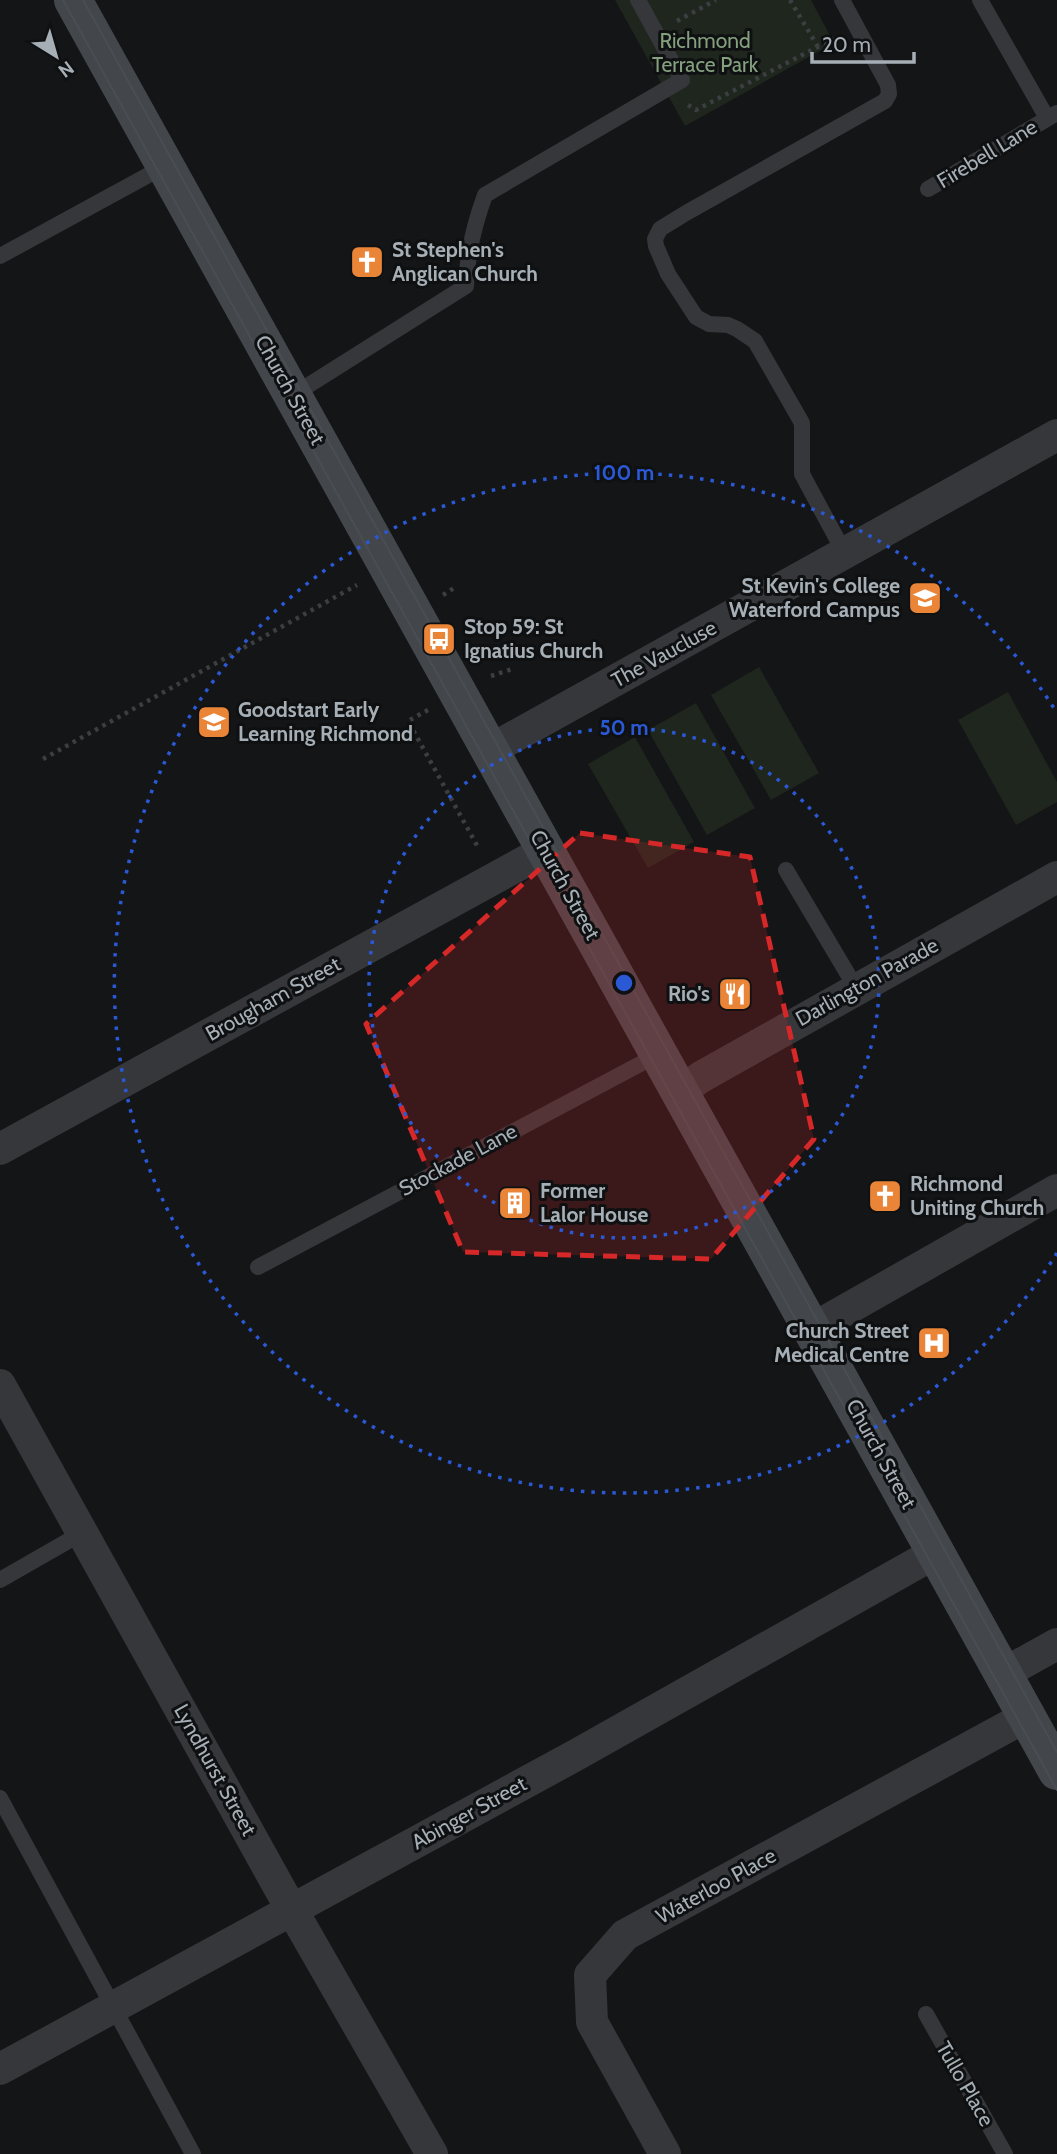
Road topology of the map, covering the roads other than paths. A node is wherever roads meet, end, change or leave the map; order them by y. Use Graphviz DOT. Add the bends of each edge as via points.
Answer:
graph roads {
  1 [pos="73,0"];
  2 [pos="638,0"];
  3 [pos="842,0"];
  4 [pos="980,0"];
  5 [pos="1052,116"];
  6 [pos="165,166"];
  7 [pos="928,189"];
  8 [pos="0,256"];
  9 [pos="293,395"];
  10 [pos="1057,435"];
  11 [pos="844,552"];
  12 [pos="490,750"];
  13 [pos="545,850"];
  14 [pos="786,870"];
  15 [pos="1057,877"];
  16 [pos="856,988"];
  17 [pos="659,1054"];
  18 [pos="680,1092"];
  19 [pos="0,1149"];
  20 [pos="1057,1190"];
  21 [pos="258,1267"];
  22 [pos="812,1329"];
  23 [pos="0,1385"];
  24 [pos="82,1533"];
  25 [pos="935,1553"];
  26 [pos="0,1580"];
  27 [pos="1057,1644"];
  28 [pos="1003,1674"];
  29 [pos="1027,1716"];
  30 [pos="1057,1770"];
  31 [pos="0,1798"];
  32 [pos="293,1909"];
  33 [pos="114,2008"];
  34 [pos="926,2014"];
  35 [pos="0,2069"];
  36 [pos="193,2154"];
  37 [pos="432,2154"];
  38 [pos="665,2154"];
  39 [pos="1004,2154"];
  1 -- 6 [label="main road, Church Street"];
  2 -- 9 [label="lane" via="681,80 485,195 467,256 466,286"];
  3 -- 11 [label="lane" via="888,85 885,101 686,213 660,229 655,239 668,274 696,317 737,328 755,341 802,423 802,474"];
  4 -- 5 [label="lane, Firebell Lane"];
  5 -- 7 [label="lane, Firebell Lane"];
  6 -- 8 [label="lane"];
  6 -- 9 [label="main road, Church Street"];
  9 -- 12 [label="main road, Church Street"];
  10 -- 11 [label="street, The Vaucluse"];
  11 -- 12 [label="street, The Vaucluse"];
  12 -- 13 [label="main road, Church Street"];
  13 -- 17 [label="main road, Church Street"];
  13 -- 19 [label="street, Brougham Street"];
  14 -- 16 [label="lane"];
  15 -- 16 [label="street, Darlington Parade"];
  16 -- 18 [label="street, Darlington Parade"];
  17 -- 18 [label="main road, Church Street"];
  17 -- 21 [label="lane, Stockade Lane"];
  18 -- 22 [label="main road, Church Street"];
  20 -- 22 [label="street"];
  22 -- 25 [label="main road, Church Street"];
  23 -- 24 [label="street, Lyndhurst Street"];
  24 -- 26 [label="lane"];
  24 -- 32 [label="street, Lyndhurst Street"];
  25 -- 28 [label="main road, Church Street"];
  25 -- 32 [label="street, Abinger Street"];
  27 -- 28 [label="street"];
  28 -- 29 [label="main road, Church Street"];
  29 -- 30 [label="main road, Church Street"];
  29 -- 38 [label="street, Waterloo Place" via="625,1935 590,1975 592,2022"];
  31 -- 33 [label="lane"];
  32 -- 33 [label="street, Abinger Street"];
  32 -- 37 [label="street, Lyndhurst Street"];
  33 -- 35 [label="street, Abinger Street"];
  33 -- 36 [label="lane"];
  34 -- 39 [label="lane, Tullo Place"];
}
